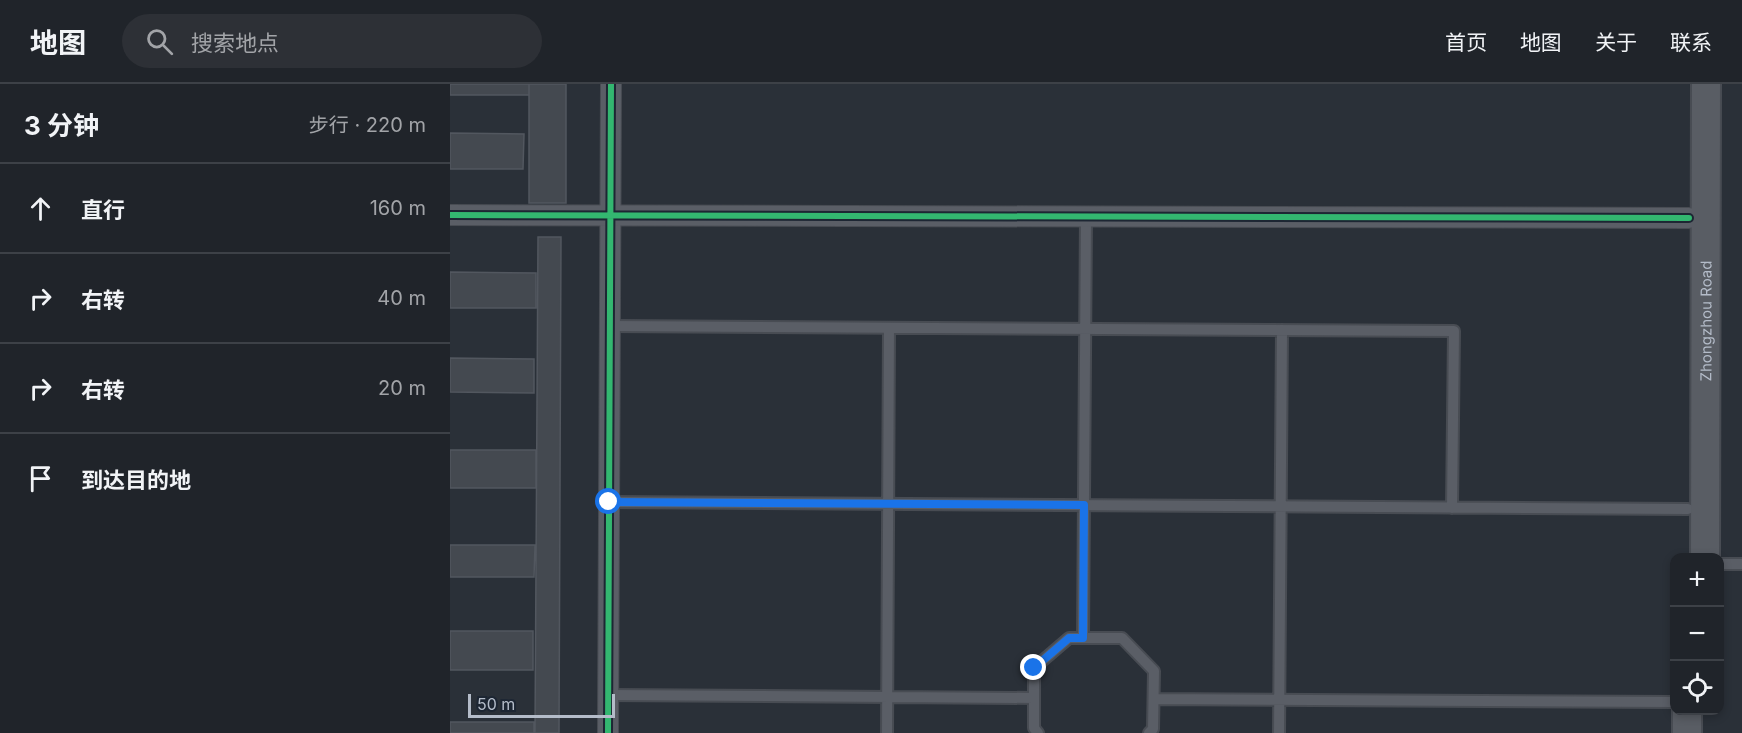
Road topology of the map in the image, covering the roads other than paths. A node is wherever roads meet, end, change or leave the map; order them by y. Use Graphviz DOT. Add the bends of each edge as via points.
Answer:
graph roads {
  1 [pos="610,84"];
  2 [pos="1689,84"];
  3 [pos="1706,84"];
  4 [pos="450,214"];
  5 [pos="610,214"];
  6 [pos="1086,216"];
  7 [pos="1689,218"];
  8 [pos="610,326"];
  9 [pos="890,328"];
  10 [pos="1086,329"];
  11 [pos="1282,330"];
  12 [pos="609,502"];
  13 [pos="888,504"];
  14 [pos="1084,505"];
  15 [pos="1281,506"];
  16 [pos="1452,508"];
  17 [pos="1688,509"];
  18 [pos="1688,553"];
  19 [pos="1705,553"];
  20 [pos="1724,564"];
  21 [pos="1742,564"];
  22 [pos="1083,638"];
  23 [pos="608,695"];
  24 [pos="887,697"];
  25 [pos="1034,698"];
  26 [pos="1154,699"];
  27 [pos="1280,699"];
  28 [pos="1670,702"];
  29 [pos="1687,715"];
  30 [pos="1704,715"];
  31 [pos="608,733"];
  32 [pos="887,733"];
  33 [pos="1038,733"];
  34 [pos="1149,733"];
  35 [pos="1279,733"];
  36 [pos="1687,733"];
  37 [pos="1704,733"];
  1 -- 5 [label="street"];
  2 -- 7 [label="main road, Zhongzhou Road"];
  3 -- 19 [label="main road, Zhongzhou Road"];
  4 -- 5 [label="street"];
  5 -- 6 [label="street"];
  5 -- 8 [label="street"];
  6 -- 7 [label="street"];
  6 -- 10 [label="lane"];
  7 -- 17 [label="main road, Zhongzhou Road"];
  8 -- 9 [label="lane"];
  8 -- 12 [label="street"];
  9 -- 10 [label="lane"];
  9 -- 13 [label="lane"];
  10 -- 11 [label="lane"];
  10 -- 14 [label="lane"];
  11 -- 15 [label="lane"];
  11 -- 16 [label="lane" via="1454,331"];
  12 -- 13 [label="lane"];
  12 -- 23 [label="street"];
  13 -- 14 [label="lane"];
  13 -- 24 [label="lane"];
  14 -- 15 [label="lane"];
  14 -- 22 [label="lane"];
  15 -- 16 [label="lane"];
  15 -- 27 [label="lane"];
  16 -- 17 [label="lane"];
  17 -- 18 [label="main road, Zhongzhou Road"];
  20 -- 21 [label="lane"];
  22 -- 25 [label="lane" via="1069,638 1034,668"];
  22 -- 26 [label="lane" via="1122,638 1154,671"];
  23 -- 24 [label="lane"];
  23 -- 31 [label="street"];
  24 -- 25 [label="lane"];
  24 -- 32 [label="lane"];
  25 -- 33 [label="lane" via="1034,728"];
  26 -- 27 [label="lane"];
  26 -- 34 [label="lane" via="1153,729"];
  27 -- 28 [label="lane"];
  27 -- 35 [label="lane"];
  29 -- 36 [label="main road"];
  30 -- 37 [label="main road"];
}
